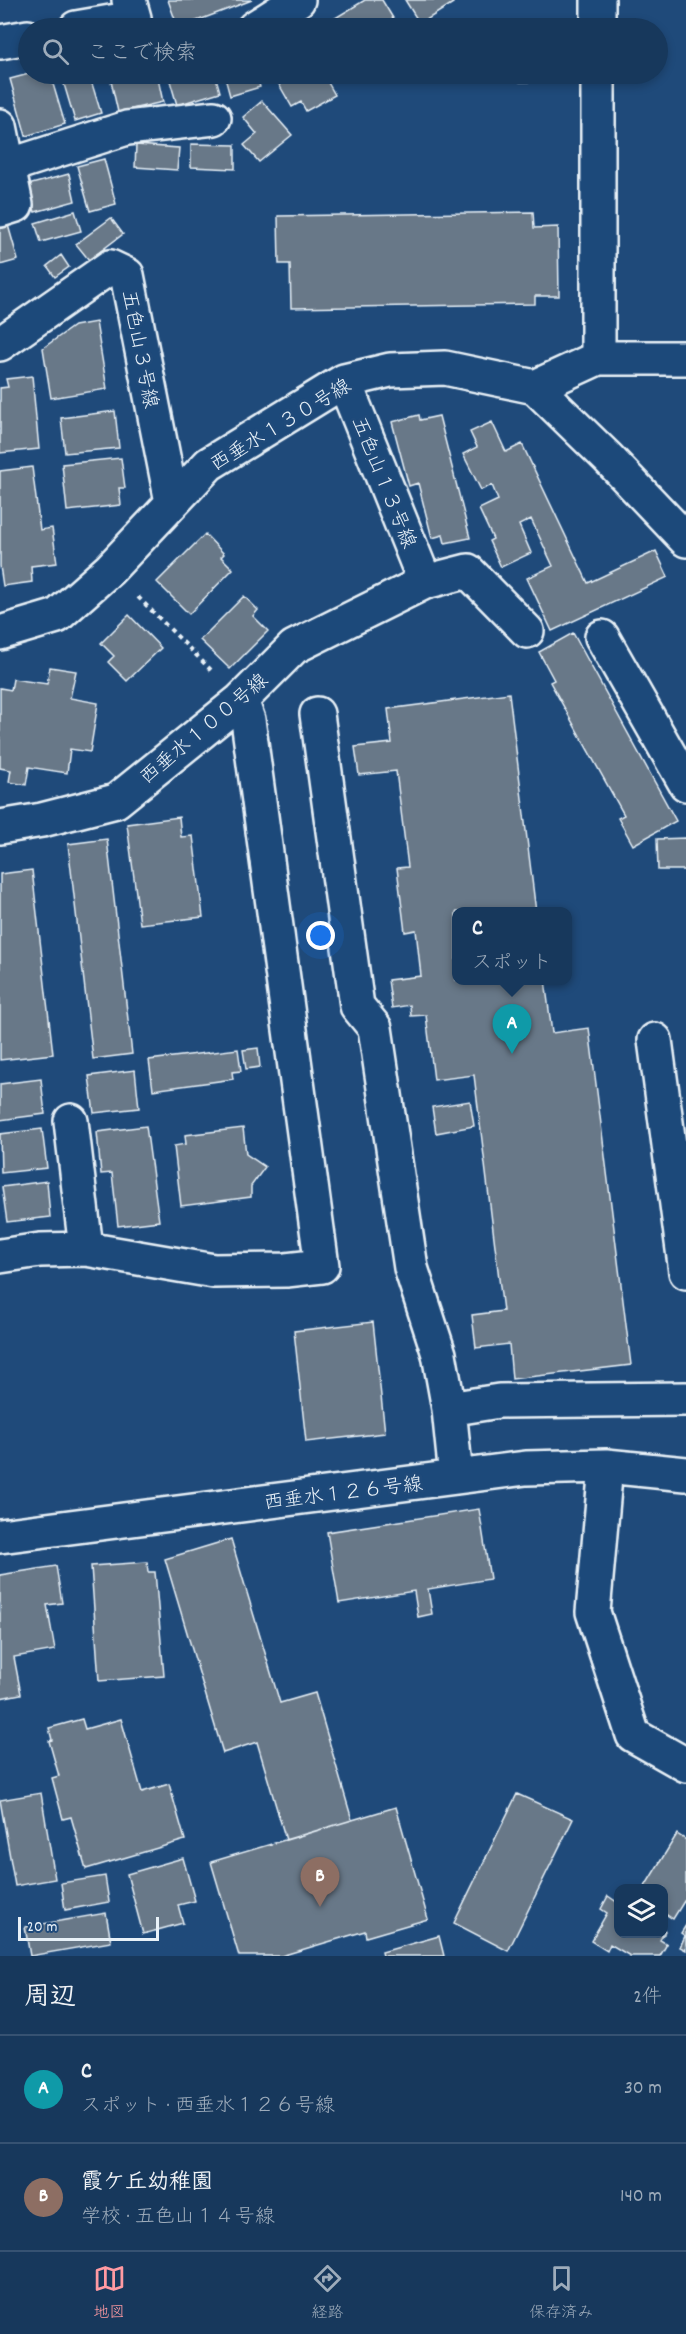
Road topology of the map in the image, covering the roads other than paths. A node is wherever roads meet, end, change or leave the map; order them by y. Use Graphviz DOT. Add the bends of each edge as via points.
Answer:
graph roads {
  1 [pos="298,0"];
  2 [pos="598,0"];
  3 [pos="270,18"];
  4 [pos="598,18"];
  5 [pos="18,39"];
  6 [pos="0,42"];
  7 [pos="598,84"];
  8 [pos="214,118"];
  9 [pos="0,126"];
  10 [pos="8,165"];
  11 [pos="0,210"];
  12 [pos="0,344"];
  13 [pos="598,358"];
  14 [pos="686,358"];
  15 [pos="344,381"];
  16 [pos="535,387"];
  17 [pos="172,502"];
  18 [pos="686,540"];
  19 [pos="425,582"];
  20 [pos="527,631"];
  21 [pos="0,633"];
  22 [pos="602,637"];
  23 [pos="241,700"];
  24 [pos="317,714"];
  25 [pos="686,784"];
  26 [pos="0,827"];
  27 [pos="655,1040"];
  28 [pos="71,1121"];
  29 [pos="86,1249"];
  30 [pos="0,1256"];
  31 [pos="686,1272"];
  32 [pos="686,1399"];
  33 [pos="448,1409"];
  34 [pos="606,1466"];
  35 [pos="686,1474"];
  36 [pos="456,1477"];
  37 [pos="0,1536"];
  38 [pos="686,1764"];
  1 -- 3 [label="street"];
  2 -- 4 [label="street"];
  5 -- 6 [label="street"];
  7 -- 13 [label="street"];
  8 -- 10 [label="street" via="127,128"];
  9 -- 10 [label="street"];
  10 -- 11 [label="street" via="16,205"];
  12 -- 17 [label="street, 五色山３号線" via="110,267 127,275"];
  13 -- 14 [label="street"];
  13 -- 16 [label="street"];
  15 -- 16 [label="street, 西垂水１３０号線" via="390,370 445,368"];
  15 -- 17 [label="street, 西垂水１３０号線" via="209,464"];
  15 -- 19 [label="street, 五色山１３号線"];
  16 -- 18 [label="street"];
  17 -- 21 [label="street, 西垂水１３０号線" via="110,569 57,616"];
  19 -- 20 [label="street, 西垂水１００号線" via="468,571"];
  19 -- 23 [label="street, 西垂水１００号線" via="294,647"];
  22 -- 25 [label="street"];
  23 -- 26 [label="street, 西垂水１００号線" via="116,801"];
  23 -- 29 [label="street" via="248,720 322,1266 214,1271"];
  24 -- 33 [label="street" via="357,1006 375,1028 411,1268 439,1354"];
  27 -- 31 [label="street"];
  28 -- 29 [label="street"];
  29 -- 30 [label="street"];
  32 -- 33 [label="street" via="499,1401"];
  33 -- 36 [label="street"];
  34 -- 35 [label="street, 西垂水１２６号線"];
  34 -- 36 [label="street, 西垂水１２６号線" via="526,1468"];
  34 -- 38 [label="street" via="593,1612 633,1735"];
  36 -- 37 [label="street, 西垂水１２６号線"];
}
